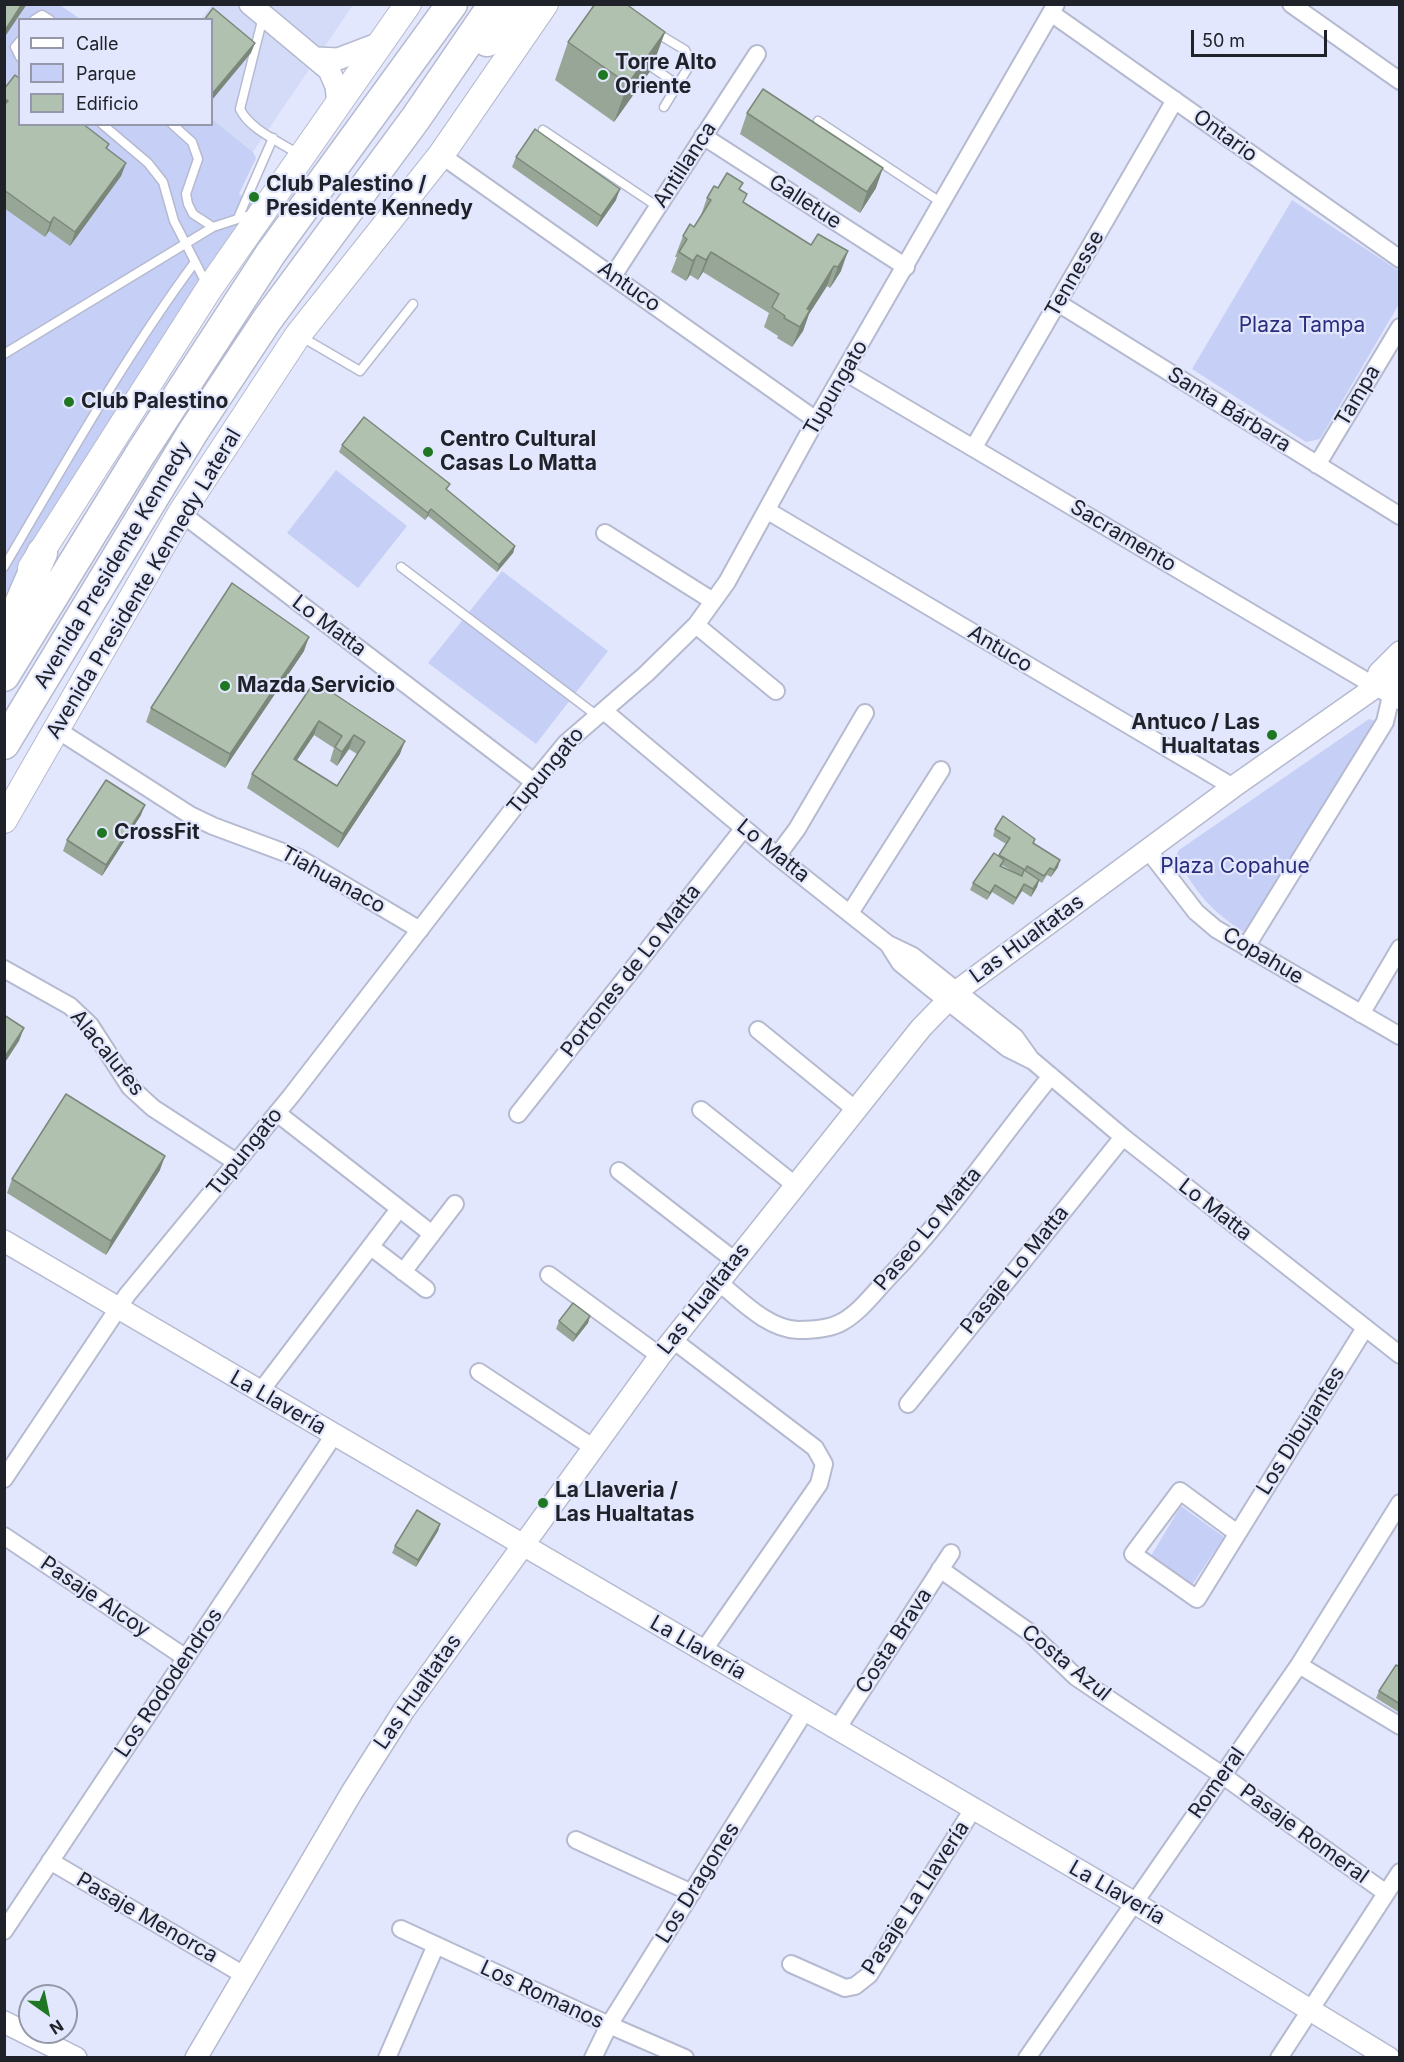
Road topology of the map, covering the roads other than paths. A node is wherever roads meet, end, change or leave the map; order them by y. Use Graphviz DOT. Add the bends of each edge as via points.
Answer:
graph roads {
  1 [pos="408,4"];
  2 [pos="452,4"];
  3 [pos="494,4"];
  4 [pos="519,4"];
  5 [pos="545,4"];
  6 [pos="1291,4"];
  7 [pos="1053,9"];
  8 [pos="256,10"];
  9 [pos="648,27"];
  10 [pos="380,42"];
  11 [pos="757,54"];
  12 [pos="317,58"];
  13 [pos="649,65"];
  14 [pos="1400,81"];
  15 [pos="678,85"];
  16 [pos="1175,100"];
  17 [pos="338,104"];
  18 [pos="664,107"];
  19 [pos="416,118"];
  20 [pos="818,121"];
  21 [pos="104,126"];
  22 [pos="174,126"];
  23 [pos="543,130"];
  24 [pos="703,136"];
  25 [pos="273,138"];
  26 [pos="441,155"];
  27 [pos="301,156"];
  28 [pos="942,204"];
  29 [pos="658,207"];
  30 [pos="250,215"];
  31 [pos="213,228"];
  32 [pos="185,245"];
  33 [pos="1400,259"];
  34 [pos="195,262"];
  35 [pos="906,267"];
  36 [pos="613,276"];
  37 [pos="209,289"];
  38 [pos="1058,303"];
  39 [pos="413,304"];
  40 [pos="1400,327"];
  41 [pos="298,335"];
  42 [pos="4,354"];
  43 [pos="845,372"];
  44 [pos="816,420"];
  45 [pos="974,447"];
  46 [pos="1317,465"];
  47 [pos="768,511"];
  48 [pos="181,513"];
  49 [pos="1400,516"];
  50 [pos="605,533"];
  51 [pos="42,553"];
  52 [pos="4,567"];
  53 [pos="401,567"];
  54 [pos="713,601"];
  55 [pos="4,608"];
  56 [pos="696,625"];
  57 [pos="4,640"];
  58 [pos="1400,652"];
  59 [pos="4,676"];
  60 [pos="776,691"];
  61 [pos="1391,691"];
  62 [pos="600,713"];
  63 [pos="865,713"];
  64 [pos="56,729"];
  65 [pos="4,744"];
  66 [pos="941,770"];
  67 [pos="534,782"];
  68 [pos="1233,787"];
  69 [pos="4,820"];
  70 [pos="744,828"];
  71 [pos="1148,850"];
  72 [pos="777,856"];
  73 [pos="850,913"];
  74 [pos="420,930"];
  75 [pos="1246,947"];
  76 [pos="1400,948"];
  77 [pos="4,969"];
  78 [pos="952,996"];
  79 [pos="1361,1014"];
  80 [pos="758,1030"];
  81 [pos="1400,1036"];
  82 [pos="1051,1076"];
  83 [pos="701,1110"];
  84 [pos="856,1110"];
  85 [pos="277,1113"];
  86 [pos="518,1114"];
  87 [pos="1123,1137"];
  88 [pos="236,1162"];
  89 [pos="619,1171"];
  90 [pos="795,1185"];
  91 [pos="455,1204"];
  92 [pos="399,1209"];
  93 [pos="432,1234"];
  94 [pos="4,1241"];
  95 [pos="371,1247"];
  96 [pos="734,1260"];
  97 [pos="403,1272"];
  98 [pos="549,1275"];
  99 [pos="717,1281"];
  100 [pos="426,1289"];
  101 [pos="117,1309"];
  102 [pos="1365,1328"];
  103 [pos="667,1348"];
  104 [pos="1400,1355"];
  105 [pos="479,1372"];
  106 [pos="260,1392"];
  107 [pos="908,1404"];
  108 [pos="334,1436"];
  109 [pos="594,1448"];
  110 [pos="4,1479"];
  111 [pos="1400,1503"];
  112 [pos="1237,1533"];
  113 [pos="4,1536"];
  114 [pos="522,1545"];
  115 [pos="951,1553"];
  116 [pos="940,1569"];
  117 [pos="703,1651"];
  118 [pos="186,1659"];
  119 [pos="1299,1665"];
  120 [pos="805,1711"];
  121 [pos="1400,1726"];
  122 [pos="837,1729"];
  123 [pos="1222,1775"];
  124 [pos="973,1809"];
  125 [pos="576,1839"];
  126 [pos="50,1861"];
  127 [pos="1400,1872"];
  128 [pos="692,1893"];
  129 [pos="1386,1893"];
  130 [pos="1133,1902"];
  131 [pos="401,1929"];
  132 [pos="4,1931"];
  133 [pos="436,1945"];
  134 [pos="791,1964"];
  135 [pos="244,1975"];
  136 [pos="1311,2008"];
  137 [pos="4,2022"];
  138 [pos="609,2025"];
  139 [pos="76,2058"];
  140 [pos="196,2058"];
  141 [pos="387,2058"];
  142 [pos="593,2058"];
  143 [pos="685,2058"];
  144 [pos="1027,2058"];
  145 [pos="1279,2058"];
  146 [pos="1389,2058"];
  1 -- 10 [label="main road"];
  2 -- 59 [label="highway, Avenida Presidente Kennedy" via="265,263 141,453"];
  3 -- 19 [label="highway, Avenida Presidente Kennedy"];
  4 -- 19 [label="highway"];
  5 -- 26 [label="main road, Avenida Presidente Kennedy Lateral"];
  6 -- 14 [label="street"];
  7 -- 16 [label="street, Ontario"];
  7 -- 28 [label="street, Tupungato"];
  8 -- 12 [label="street"];
  8 -- 25 [label="lane" via="240,109 243,116"];
  9 -- 15 [label="lane" via="690,57 691,63"];
  10 -- 12 [label="street" via="338,59"];
  10 -- 17 [label="main road"];
  11 -- 24 [label="street, Antillanca"];
  12 -- 17 [label="street" via="333,78"];
  13 -- 15 [label="lane"];
  15 -- 18 [label="lane"];
  16 -- 33 [label="street, Ontario"];
  16 -- 38 [label="street, Tennesse"];
  17 -- 27 [label="main road"];
  19 -- 65 [label="highway, Avenida Presidente Kennedy" via="267,320 205,413"];
  20 -- 28 [label="lane"];
  21 -- 32 [label="lane" via="148,163 163,182"];
  22 -- 31 [label="lane" via="192,142 198,159 186,194 188,204 193,214"];
  23 -- 29 [label="lane"];
  24 -- 29 [label="street, Antillanca"];
  24 -- 35 [label="street, Galletue"];
  25 -- 27 [label="lane"];
  25 -- 30 [label="lane"];
  26 -- 36 [label="street, Antuco"];
  26 -- 41 [label="main road, Avenida Presidente Kennedy Lateral"];
  27 -- 30 [label="main road"];
  28 -- 35 [label="street, Tupungato"];
  29 -- 36 [label="street, Antillanca"];
  30 -- 31 [label="lane"];
  30 -- 37 [label="main road"];
  31 -- 32 [label="lane"];
  32 -- 34 [label="lane"];
  32 -- 42 [label="lane"];
  34 -- 37 [label="lane"];
  34 -- 52 [label="lane" via="95,415"];
  35 -- 43 [label="street, Tupungato"];
  36 -- 44 [label="street, Antuco"];
  37 -- 51 [label="main road"];
  38 -- 45 [label="street, Tennesse"];
  38 -- 46 [label="street, Santa Bárbara"];
  39 -- 41 [label="lane" via="360,371"];
  40 -- 46 [label="street, Tampa"];
  41 -- 48 [label="main road, Avenida Presidente Kennedy Lateral"];
  43 -- 44 [label="street, Tupungato"];
  43 -- 45 [label="street, Sacramento"];
  44 -- 47 [label="street, Tupungato"];
  45 -- 61 [label="street, Sacramento"];
  46 -- 49 [label="street, Santa Bárbara"];
  47 -- 54 [label="street, Tupungato"];
  47 -- 68 [label="street, Antuco"];
  48 -- 64 [label="main road, Avenida Presidente Kennedy Lateral"];
  48 -- 67 [label="street, Lo Matta"];
  50 -- 54 [label="street"];
  51 -- 55 [label="main road"];
  51 -- 57 [label="highway"];
  53 -- 62 [label="lane"];
  54 -- 56 [label="street, Tupungato"];
  56 -- 60 [label="street"];
  56 -- 62 [label="street, Tupungato"];
  58 -- 61 [label="street, Las Hualtatas" via="1379,673"];
  61 -- 68 [label="street, Las Hualtatas"];
  61 -- 75 [label="street, Las Hualtatas" via="1385,722"];
  62 -- 67 [label="street, Tupungato" via="566,743"];
  62 -- 70 [label="street, Lo Matta"];
  63 -- 72 [label="street"];
  64 -- 69 [label="main road, Avenida Presidente Kennedy Lateral"];
  64 -- 74 [label="street, Tiahuanaco" via="190,815 299,858"];
  66 -- 73 [label="street"];
  67 -- 74 [label="street, Tupungato"];
  68 -- 71 [label="street, Las Hualtatas"];
  70 -- 72 [label="street, Lo Matta"];
  70 -- 86 [label="street, Portones de Lo Matta"];
  71 -- 75 [label="street, Copahue" via="1196,912"];
  71 -- 78 [label="street, Las Hualtatas"];
  72 -- 73 [label="street, Lo Matta"];
  73 -- 78 [label="street, Lo Matta" via="888,944 900,963"];
  74 -- 85 [label="street, Tupungato"];
  75 -- 79 [label="street, Copahue"];
  76 -- 79 [label="street"];
  77 -- 88 [label="street, Alacalufes" via="70,1006 90,1025 130,1087 153,1108"];
  78 -- 82 [label="street, Lo Matta" via="1008,1048"];
  78 -- 84 [label="street, Las Hualtatas" via="921,1028"];
  79 -- 81 [label="street, Copahue"];
  80 -- 84 [label="street"];
  82 -- 87 [label="street, Lo Matta"];
  82 -- 99 [label="street, Paseo Lo Matta" via="921,1245 843,1322 797,1330 785,1328 772,1323"];
  83 -- 90 [label="street"];
  84 -- 90 [label="street, Las Hualtatas"];
  85 -- 88 [label="street, Tupungato"];
  85 -- 92 [label="street"];
  87 -- 102 [label="street, Lo Matta"];
  87 -- 107 [label="street, Pasaje Lo Matta"];
  88 -- 101 [label="street, Tupungato"];
  89 -- 96 [label="street"];
  90 -- 96 [label="street, Las Hualtatas"];
  91 -- 93 [label="street"];
  92 -- 93 [label="street"];
  92 -- 95 [label="street"];
  93 -- 97 [label="street"];
  94 -- 101 [label="street, La Llavería"];
  95 -- 97 [label="street"];
  95 -- 106 [label="street"];
  96 -- 99 [label="street, Las Hualtatas"];
  97 -- 100 [label="street"];
  98 -- 103 [label="street"];
  99 -- 103 [label="street, Las Hualtatas"];
  101 -- 106 [label="street, La Llavería"];
  101 -- 110 [label="street, Tupungato"];
  102 -- 104 [label="street, Lo Matta"];
  102 -- 112 [label="street, Los Dibujantes"];
  103 -- 109 [label="street, Las Hualtatas"];
  103 -- 117 [label="street" via="815,1448 824,1464 819,1484"];
  105 -- 109 [label="street"];
  106 -- 108 [label="street, La Llavería"];
  108 -- 114 [label="street, La Llavería"];
  108 -- 118 [label="street, Los Rododendros"];
  109 -- 114 [label="street, Las Hualtatas"];
  111 -- 119 [label="street, Romeral"];
  112 -- 112 [label="street, Los Dibujantes" via="1180,1491 1133,1554 1197,1599"];
  113 -- 118 [label="street, Pasaje Alcoy"];
  114 -- 117 [label="street, La Llavería"];
  114 -- 135 [label="street, Las Hualtatas" via="387,1736"];
  115 -- 116 [label="street, Costa Brava"];
  116 -- 122 [label="street, Costa Brava"];
  116 -- 123 [label="street, Costa Azul" via="1036,1637 1077,1677"];
  117 -- 120 [label="street, La Llavería"];
  118 -- 126 [label="street, Los Rododendros"];
  119 -- 121 [label="street"];
  119 -- 123 [label="street, Romeral"];
  120 -- 122 [label="street, La Llavería"];
  120 -- 128 [label="street, Los Dragones"];
  122 -- 124 [label="street, La Llavería"];
  123 -- 129 [label="street, Pasaje Romeral"];
  123 -- 130 [label="street, Romeral"];
  124 -- 130 [label="street, La Llavería"];
  124 -- 134 [label="street, Pasaje La Llavería" via="862,1982 845,1988"];
  125 -- 128 [label="street"];
  126 -- 132 [label="street, Los Rododendros"];
  126 -- 135 [label="street, Pasaje Menorca"];
  127 -- 129 [label="street"];
  128 -- 138 [label="street, Los Dragones"];
  129 -- 136 [label="street"];
  130 -- 136 [label="street, La Llavería"];
  130 -- 144 [label="street, Romeral"];
  131 -- 133 [label="street, Los Romanos"];
  133 -- 138 [label="street, Los Romanos"];
  133 -- 141 [label="street"];
  135 -- 140 [label="street, Las Hualtatas"];
  136 -- 145 [label="street"];
  136 -- 146 [label="street, La Llavería"];
  137 -- 139 [label="street"];
  138 -- 142 [label="street, Los Dragones"];
  138 -- 143 [label="street, Los Romanos"];
}
